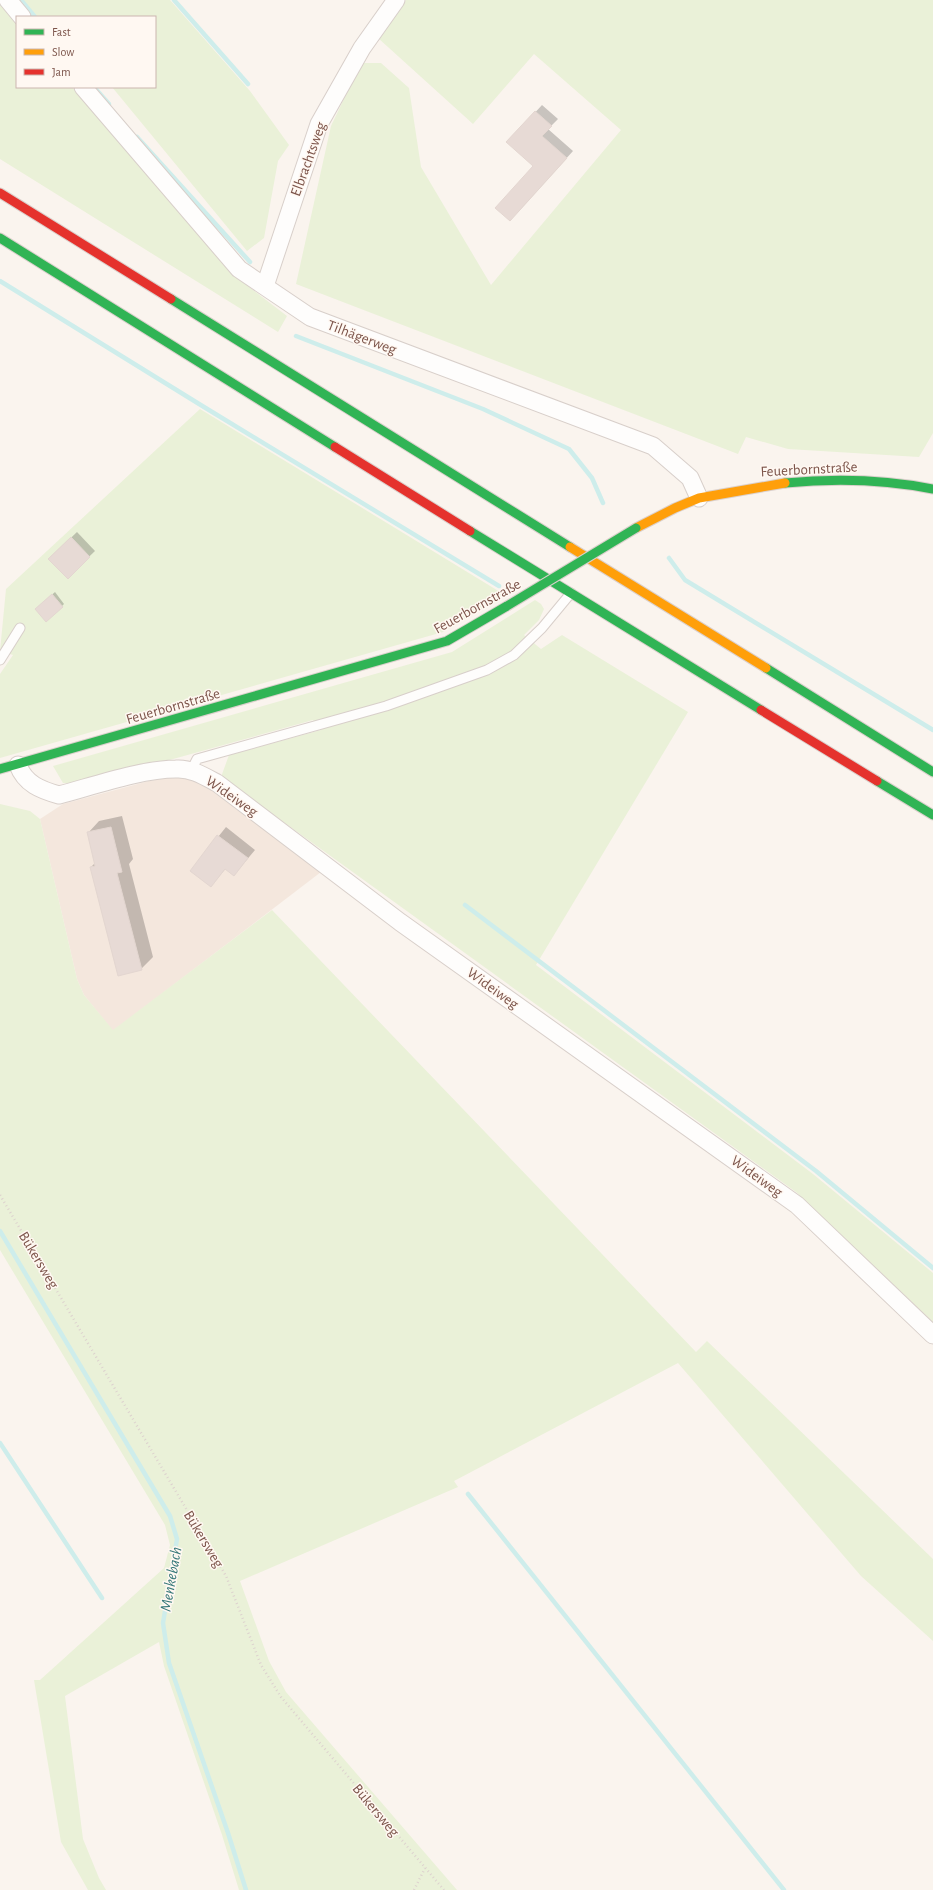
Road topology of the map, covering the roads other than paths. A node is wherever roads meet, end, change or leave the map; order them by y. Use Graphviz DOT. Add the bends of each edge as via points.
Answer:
graph roads {
  1 [pos="8,0"];
  2 [pos="396,0"];
  3 [pos="21,16"];
  4 [pos="84,88"];
  5 [pos="0,193"];
  6 [pos="0,238"];
  7 [pos="265,286"];
  8 [pos="933,490"];
  9 [pos="699,498"];
  10 [pos="571,593"];
  11 [pos="20,628"];
  12 [pos="0,660"];
  13 [pos="18,765"];
  14 [pos="0,769"];
  15 [pos="190,771"];
  16 [pos="933,772"];
  17 [pos="933,815"];
  18 [pos="933,1335"];
  1 -- 3 [label="street"];
  2 -- 7 [label="street, Elbrachtsweg" via="362,48 319,124"];
  4 -- 7 [label="street, Tilhägerweg" via="240,269"];
  5 -- 16 [label="main road"];
  6 -- 10 [label="main road"];
  7 -- 9 [label="street, Tilhägerweg" via="310,317 653,446 690,478"];
  8 -- 9 [label="main road, Feuerbornstraße" via="874,480 789,482"];
  9 -- 13 [label="main road, Feuerbornstraße, bridge" via="657,516 447,641"];
  10 -- 15 [label="lane" via="542,628 514,655 487,670 386,706 197,759"];
  10 -- 17 [label="main road"];
  11 -- 12 [label="lane"];
  13 -- 14 [label="main road, Feuerbornstraße"];
  13 -- 15 [label="street, Wideiweg" via="28,783 59,795 149,772 177,768"];
  15 -- 18 [label="street, Wideiweg" via="217,782 400,922 797,1205"];
}
